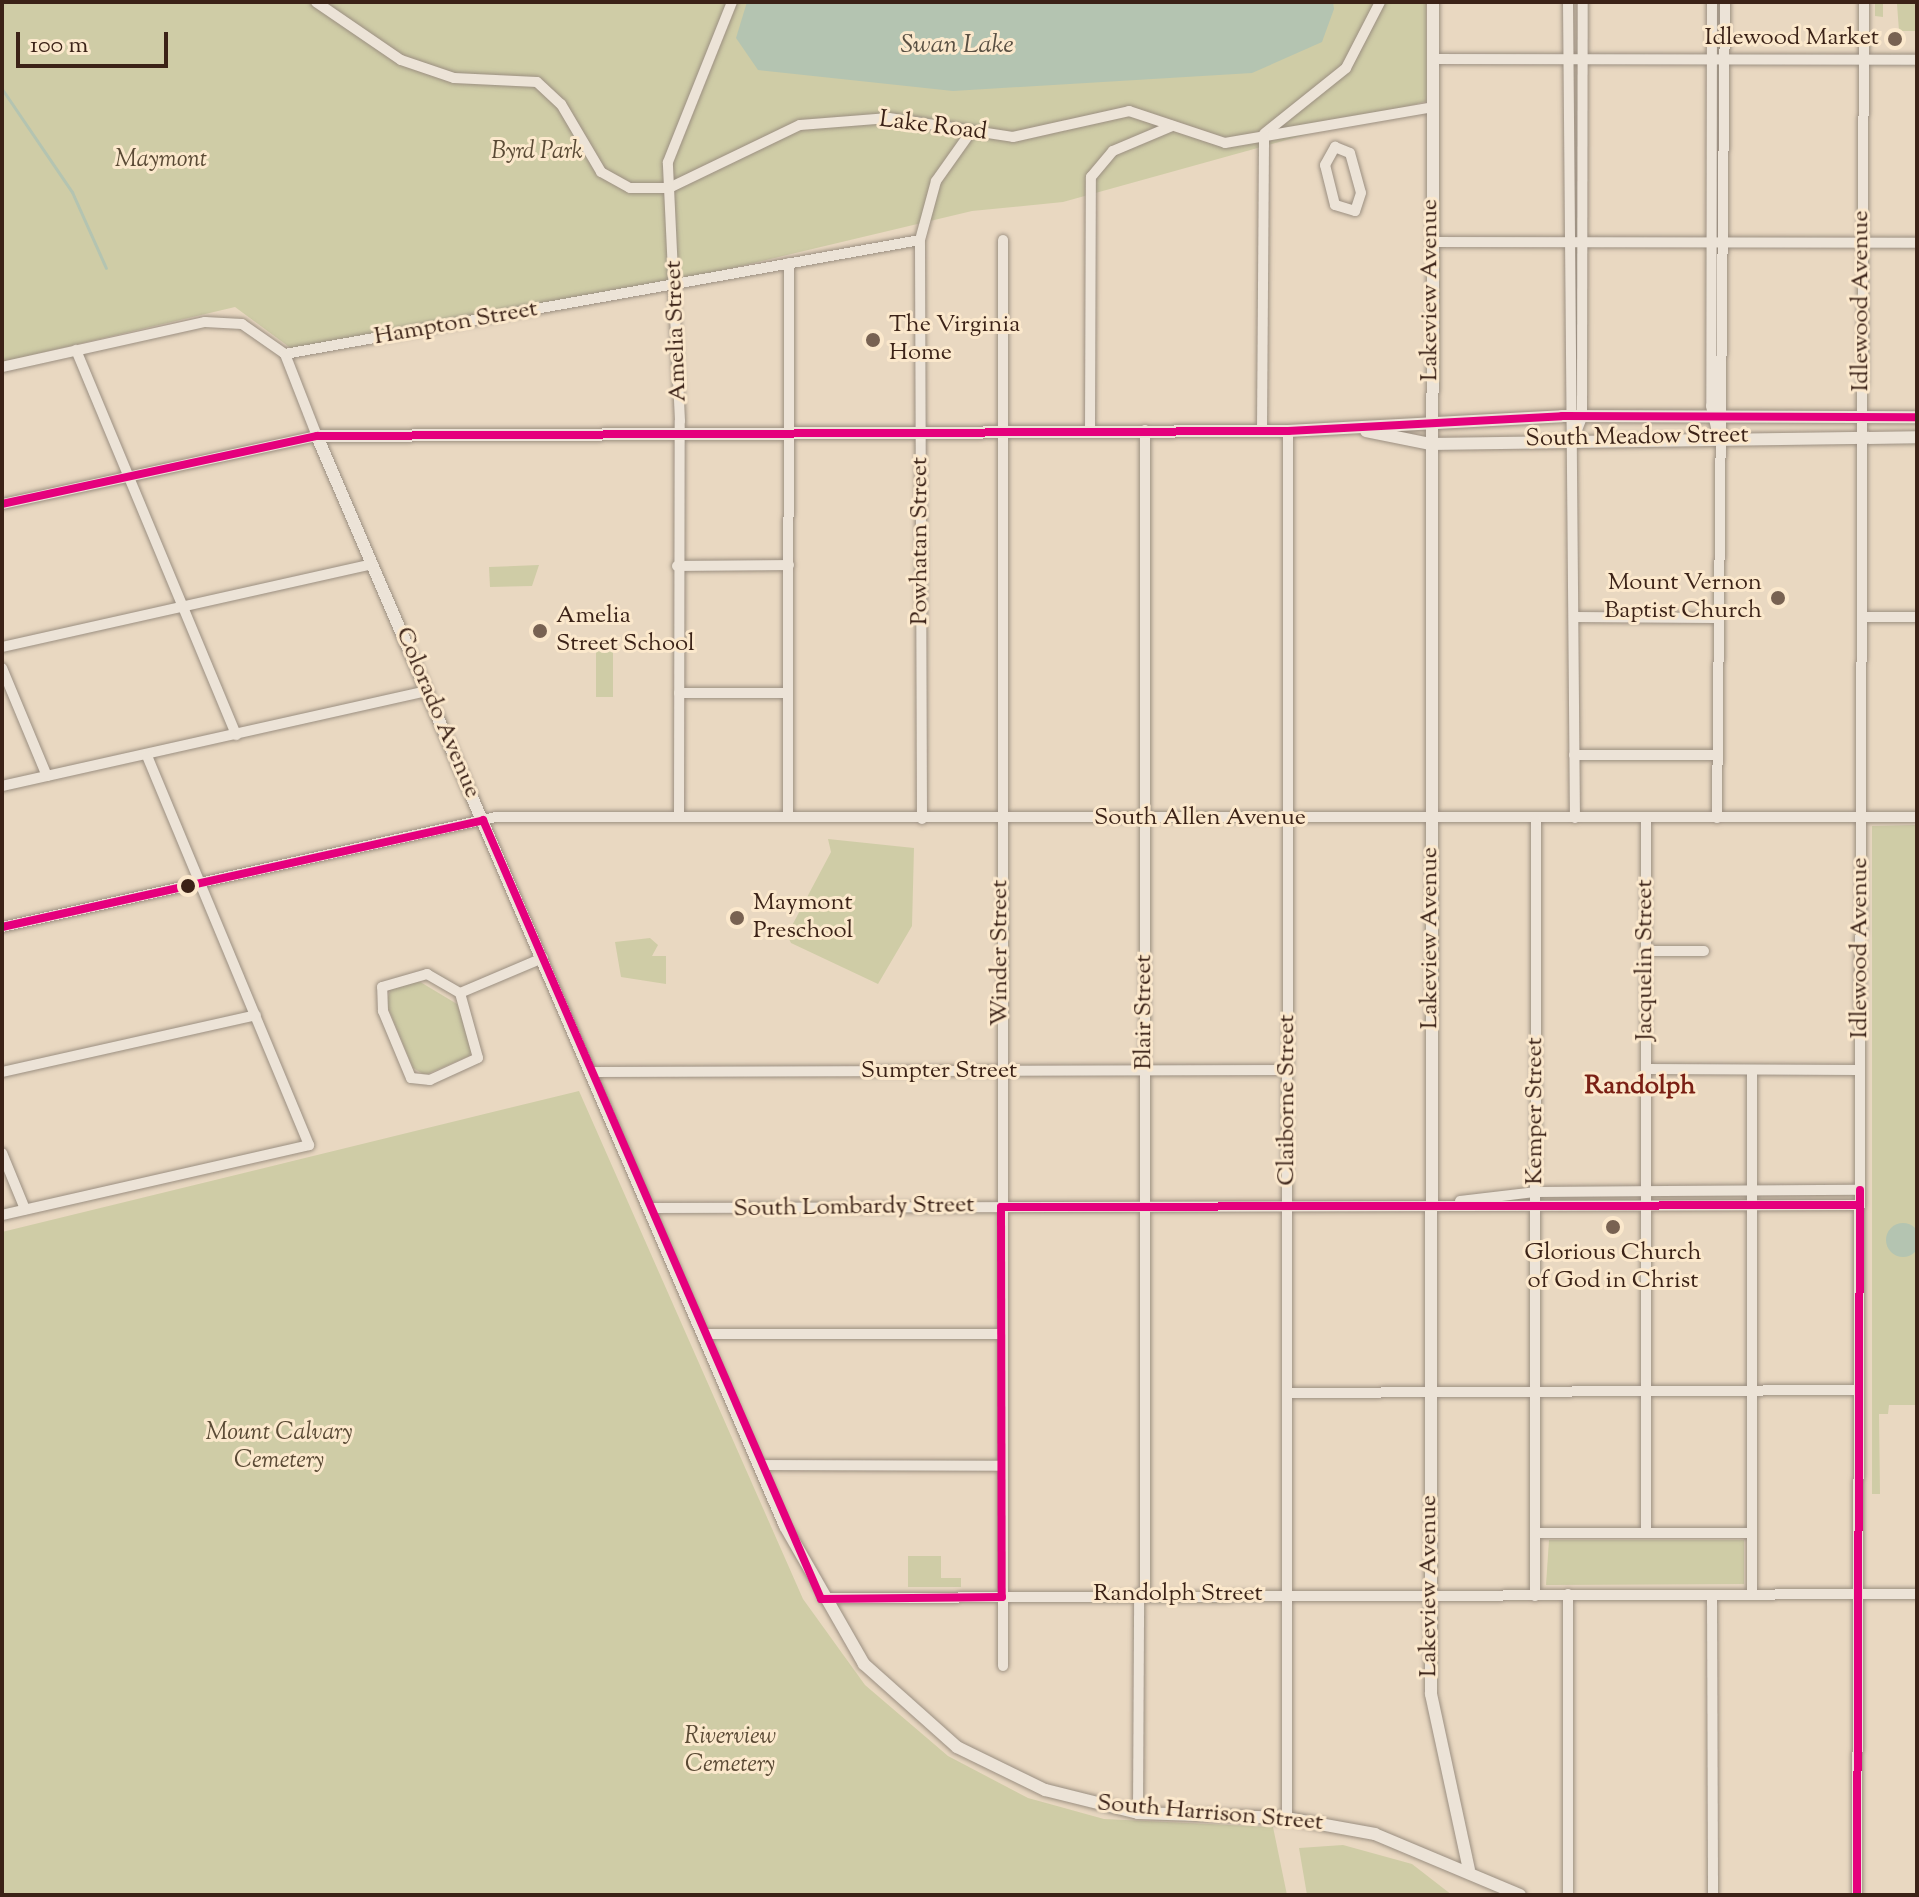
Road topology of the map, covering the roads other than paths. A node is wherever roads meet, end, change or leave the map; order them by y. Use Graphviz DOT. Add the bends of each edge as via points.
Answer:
graph roads {
  1 [pos="316,2"];
  2 [pos="732,2"];
  3 [pos="1380,2"];
  4 [pos="1433,2"];
  5 [pos="1568,2"];
  6 [pos="1583,2"];
  7 [pos="1712,2"];
  8 [pos="1725,2"];
  9 [pos="1864,2"];
  10 [pos="1433,59"];
  11 [pos="1568,60"];
  12 [pos="1583,60"];
  13 [pos="1711,60"];
  14 [pos="1726,60"];
  15 [pos="1864,60"];
  16 [pos="1917,60"];
  17 [pos="1433,107"];
  18 [pos="1172,126"];
  19 [pos="1332,129"];
  20 [pos="970,133"];
  21 [pos="1264,134"];
  22 [pos="1335,147"];
  23 [pos="669,188"];
  24 [pos="920,240"];
  25 [pos="1003,240"];
  26 [pos="1710,240"];
  27 [pos="1725,240"];
  28 [pos="1568,241"];
  29 [pos="1583,241"];
  30 [pos="1432,242"];
  31 [pos="1917,243"];
  32 [pos="1862,245"];
  33 [pos="789,263"];
  34 [pos="677,284"];
  35 [pos="76,350"];
  36 [pos="285,354"];
  37 [pos="2,367"];
  38 [pos="1568,416"];
  39 [pos="1712,416"];
  40 [pos="1582,417"];
  41 [pos="1726,417"];
  42 [pos="1917,417"];
  43 [pos="1863,418"];
  44 [pos="1430,428"];
  45 [pos="1359,429"];
  46 [pos="1145,430"];
  47 [pos="1262,430"];
  48 [pos="999,431"];
  49 [pos="1090,431"];
  50 [pos="1288,431"];
  51 [pos="678,432"];
  52 [pos="921,432"];
  53 [pos="789,433"];
  54 [pos="317,436"];
  55 [pos="1718,437"];
  56 [pos="1863,437"];
  57 [pos="1917,437"];
  58 [pos="1574,438"];
  59 [pos="1430,444"];
  60 [pos="129,477"];
  61 [pos="2,504"];
  62 [pos="372,564"];
  63 [pos="789,565"];
  64 [pos="677,566"];
  65 [pos="183,608"];
  66 [pos="1574,617"];
  67 [pos="1862,617"];
  68 [pos="1917,617"];
  69 [pos="1715,618"];
  70 [pos="2,647"];
  71 [pos="2,668"];
  72 [pos="428,691"];
  73 [pos="679,693"];
  74 [pos="788,693"];
  75 [pos="236,735"];
  76 [pos="147,755"];
  77 [pos="1574,755"];
  78 [pos="1716,755"];
  79 [pos="47,776"];
  80 [pos="2,786"];
  81 [pos="679,816"];
  82 [pos="788,816"];
  83 [pos="1861,817"];
  84 [pos="1917,817"];
  85 [pos="1575,818"];
  86 [pos="1646,818"];
  87 [pos="1717,818"];
  88 [pos="922,819"];
  89 [pos="1001,819"];
  90 [pos="1145,819"];
  91 [pos="1288,819"];
  92 [pos="1430,819"];
  93 [pos="1536,819"];
  94 [pos="483,820"];
  95 [pos="200,881"];
  96 [pos="2,927"];
  97 [pos="1646,951"];
  98 [pos="1704,951"];
  99 [pos="543,958"];
  100 [pos="460,993"];
  101 [pos="256,1015"];
  102 [pos="1646,1069"];
  103 [pos="1287,1070"];
  104 [pos="1752,1070"];
  105 [pos="1860,1070"];
  106 [pos="2,1072"];
  107 [pos="591,1072"];
  108 [pos="1001,1072"];
  109 [pos="1145,1072"];
  110 [pos="2,1153"];
  111 [pos="1860,1190"];
  112 [pos="1646,1191"];
  113 [pos="1753,1191"];
  114 [pos="1536,1192"];
  115 [pos="1437,1205"];
  116 [pos="1860,1205"];
  117 [pos="1536,1206"];
  118 [pos="1001,1207"];
  119 [pos="1145,1207"];
  120 [pos="1288,1207"];
  121 [pos="1645,1207"];
  122 [pos="1753,1207"];
  123 [pos="649,1208"];
  124 [pos="25,1209"];
  125 [pos="2,1215"];
  126 [pos="703,1334"];
  127 [pos="1001,1334"];
  128 [pos="1859,1390"];
  129 [pos="1645,1391"];
  130 [pos="1751,1391"];
  131 [pos="1429,1392"];
  132 [pos="1536,1392"];
  133 [pos="1287,1393"];
  134 [pos="758,1465"];
  135 [pos="1000,1466"];
  136 [pos="1536,1533"];
  137 [pos="1646,1533"];
  138 [pos="1751,1533"];
  139 [pos="1142,1594"];
  140 [pos="1568,1594"];
  141 [pos="1859,1594"];
  142 [pos="1917,1594"];
  143 [pos="1288,1595"];
  144 [pos="1430,1595"];
  145 [pos="1752,1595"];
  146 [pos="1535,1596"];
  147 [pos="1712,1596"];
  148 [pos="1002,1597"];
  149 [pos="821,1599"];
  150 [pos="1003,1666"];
  151 [pos="1138,1813"];
  152 [pos="1287,1818"];
  153 [pos="1469,1870"];
  154 [pos="1520,1895"];
  155 [pos="1568,1895"];
  156 [pos="1713,1895"];
  157 [pos="1857,1895"];
  1 -- 23 [label="street, Lake Road" via="401,60 454,78 537,82 561,104 601,172 630,188"];
  2 -- 23 [label="street, Amelia Street" via="668,162"];
  3 -- 21 [label="street" via="1346,68"];
  4 -- 10 [label="street, Lakeview Avenue"];
  5 -- 11 [label="street"];
  6 -- 12 [label="street"];
  7 -- 13 [label="street"];
  8 -- 14 [label="street"];
  9 -- 15 [label="street, Idlewood Avenue"];
  10 -- 11 [label="street"];
  10 -- 17 [label="street, Lakeview Avenue"];
  11 -- 12 [label="street"];
  11 -- 28 [label="street"];
  12 -- 13 [label="street"];
  12 -- 29 [label="street"];
  13 -- 14 [label="street"];
  13 -- 26 [label="street"];
  14 -- 15 [label="street"];
  14 -- 27 [label="street"];
  15 -- 16 [label="street"];
  15 -- 32 [label="street, Idlewood Avenue"];
  17 -- 19 [label="street, Lake Road"];
  17 -- 30 [label="street, Lakeview Avenue"];
  18 -- 20 [label="street, Lake Road" via="1145,113 1113,111 1013,137"];
  18 -- 21 [label="street, Lake Road" via="1215,142"];
  18 -- 49 [label="street" via="1113,151 1091,177"];
  19 -- 21 [label="street, Lake Road"];
  19 -- 22 [label="street"];
  20 -- 23 [label="street, Lake Road" via="889,118 800,125"];
  20 -- 24 [label="street, Powhatan Street" via="936,181"];
  21 -- 47 [label="street"];
  22 -- 22 [label="street" via="1325,165 1335,205 1355,211 1362,202 1353,162"];
  23 -- 34 [label="street, Amelia Street"];
  24 -- 33 [label="street, Hampton Street"];
  24 -- 52 [label="street, Powhatan Street"];
  25 -- 48 [label="street, Winder Street"];
  26 -- 27 [label="street"];
  26 -- 29 [label="street"];
  26 -- 39 [label="street"];
  27 -- 32 [label="street"];
  27 -- 41 [label="street"];
  28 -- 29 [label="street"];
  28 -- 30 [label="street"];
  28 -- 38 [label="street"];
  29 -- 40 [label="street"];
  30 -- 44 [label="street, Lakeview Avenue"];
  31 -- 32 [label="street"];
  32 -- 43 [label="street, Idlewood Avenue"];
  33 -- 34 [label="street, Hampton Street"];
  33 -- 53 [label="street"];
  34 -- 36 [label="street, Hampton Street"];
  34 -- 51 [label="street, Amelia Street"];
  35 -- 36 [label="street" via="226,322 260,331"];
  35 -- 37 [label="street"];
  35 -- 60 [label="street"];
  36 -- 54 [label="street, Colorado Avenue"];
  38 -- 40 [label="street, South Meadow Street"];
  38 -- 44 [label="street, South Meadow Street"];
  38 -- 58 [label="street"];
  39 -- 40 [label="street, South Meadow Street"];
  39 -- 41 [label="street, South Meadow Street"];
  39 -- 55 [label="street"];
  40 -- 58 [label="street"];
  41 -- 43 [label="street, South Meadow Street"];
  41 -- 55 [label="street"];
  42 -- 43 [label="street, South Meadow Street"];
  43 -- 56 [label="street, Idlewood Avenue"];
  44 -- 45 [label="street, South Meadow Street"];
  44 -- 59 [label="street, Lakeview Avenue"];
  45 -- 50 [label="street, South Meadow Street"];
  45 -- 59 [label="street, South Meadow Street"];
  46 -- 47 [label="street, South Meadow Street"];
  46 -- 49 [label="street, South Meadow Street"];
  46 -- 90 [label="street, Blair Street"];
  47 -- 50 [label="street, South Meadow Street"];
  48 -- 49 [label="street, South Meadow Street"];
  48 -- 52 [label="street, South Meadow Street"];
  48 -- 89 [label="street, Winder Street"];
  50 -- 91 [label="street, Claiborne Street"];
  51 -- 53 [label="street, South Meadow Street"];
  51 -- 54 [label="street, South Meadow Street"];
  51 -- 64 [label="street, Amelia Street"];
  52 -- 53 [label="street, South Meadow Street"];
  52 -- 88 [label="street, Powhatan Street"];
  53 -- 63 [label="street"];
  54 -- 60 [label="street, South Meadow Street"];
  54 -- 62 [label="street, Colorado Avenue"];
  55 -- 56 [label="street, South Meadow Street"];
  55 -- 58 [label="street, South Meadow Street"];
  55 -- 69 [label="street"];
  56 -- 57 [label="street, South Meadow Street"];
  56 -- 67 [label="street, Idlewood Avenue"];
  58 -- 59 [label="street, South Meadow Street"];
  58 -- 66 [label="street"];
  59 -- 92 [label="street, Lakeview Avenue"];
  60 -- 61 [label="street, South Meadow Street"];
  60 -- 65 [label="street"];
  62 -- 65 [label="street"];
  62 -- 72 [label="street, Colorado Avenue"];
  63 -- 64 [label="street"];
  63 -- 74 [label="street"];
  64 -- 73 [label="street, Amelia Street"];
  65 -- 70 [label="street"];
  65 -- 75 [label="street"];
  66 -- 69 [label="street"];
  66 -- 77 [label="street"];
  67 -- 68 [label="street"];
  67 -- 83 [label="street, Idlewood Avenue"];
  69 -- 78 [label="street"];
  71 -- 79 [label="street"];
  72 -- 75 [label="street"];
  72 -- 94 [label="street, Colorado Avenue"];
  73 -- 74 [label="street"];
  73 -- 81 [label="street, Amelia Street"];
  74 -- 82 [label="street"];
  75 -- 76 [label="street"];
  76 -- 79 [label="street"];
  76 -- 95 [label="street"];
  77 -- 78 [label="street"];
  77 -- 85 [label="street"];
  78 -- 87 [label="street"];
  79 -- 80 [label="street"];
  81 -- 82 [label="street, South Allen Avenue"];
  81 -- 94 [label="street, South Allen Avenue"];
  82 -- 88 [label="street, South Allen Avenue"];
  83 -- 84 [label="street, South Allen Avenue"];
  83 -- 87 [label="street, South Allen Avenue"];
  83 -- 105 [label="street, Idlewood Avenue"];
  85 -- 86 [label="street, South Allen Avenue"];
  85 -- 93 [label="street, South Allen Avenue"];
  86 -- 87 [label="street, South Allen Avenue"];
  86 -- 97 [label="street, Jacquelin Street"];
  88 -- 89 [label="street, South Allen Avenue"];
  89 -- 90 [label="street, South Allen Avenue"];
  89 -- 108 [label="street, Winder Street"];
  90 -- 91 [label="street, South Allen Avenue"];
  90 -- 109 [label="street, Blair Street"];
  91 -- 92 [label="street, South Allen Avenue"];
  91 -- 103 [label="street, Claiborne Street"];
  92 -- 93 [label="street, South Allen Avenue"];
  92 -- 115 [label="street, Lakeview Avenue"];
  93 -- 114 [label="street, Kemper Street"];
  94 -- 95 [label="street, South Allen Avenue"];
  94 -- 99 [label="street, Colorado Avenue"];
  95 -- 96 [label="street, South Allen Avenue"];
  95 -- 101 [label="street"];
  97 -- 98 [label="street"];
  97 -- 102 [label="street, Jacquelin Street"];
  99 -- 100 [label="street"];
  99 -- 107 [label="street, Colorado Avenue"];
  100 -- 100 [label="street" via="427,974 382,987 383,1011 411,1078 430,1080 478,1058 479,1039"];
  101 -- 106 [label="street"];
  101 -- 124 [label="street" via="309,1145"];
  102 -- 104 [label="street"];
  102 -- 112 [label="street, Jacquelin Street"];
  103 -- 109 [label="street, Sumpter Street"];
  103 -- 120 [label="street, Claiborne Street"];
  104 -- 105 [label="street"];
  104 -- 113 [label="street"];
  105 -- 111 [label="street, Idlewood Avenue"];
  107 -- 108 [label="street, Sumpter Street"];
  107 -- 123 [label="street, Colorado Avenue"];
  108 -- 109 [label="street, Sumpter Street"];
  108 -- 118 [label="street, Winder Street"];
  109 -- 119 [label="street, Blair Street"];
  110 -- 124 [label="street"];
  111 -- 113 [label="street, South Lombardy Street"];
  111 -- 116 [label="street, Idlewood Avenue"];
  112 -- 113 [label="street, South Lombardy Street"];
  112 -- 114 [label="street, South Lombardy Street"];
  112 -- 121 [label="street, Jacquelin Street"];
  113 -- 122 [label="street"];
  114 -- 115 [label="street, South Lombardy Street"];
  114 -- 117 [label="street, Kemper Street"];
  115 -- 117 [label="street, South Lombardy Street"];
  115 -- 120 [label="street, South Lombardy Street"];
  115 -- 131 [label="street, Lakeview Avenue"];
  116 -- 122 [label="street, South Lombardy Street"];
  116 -- 128 [label="street, Idlewood Avenue"];
  117 -- 121 [label="street, South Lombardy Street"];
  117 -- 132 [label="street, Kemper Street"];
  118 -- 119 [label="street, South Lombardy Street"];
  118 -- 123 [label="street, South Lombardy Street"];
  118 -- 127 [label="street, Winder Street"];
  119 -- 120 [label="street, South Lombardy Street"];
  119 -- 139 [label="street, Blair Street"];
  120 -- 133 [label="street, Claiborne Street"];
  121 -- 122 [label="street, South Lombardy Street"];
  121 -- 129 [label="street, Jacquelin Street"];
  122 -- 130 [label="street"];
  123 -- 126 [label="street, Colorado Avenue"];
  124 -- 125 [label="street"];
  126 -- 127 [label="street"];
  126 -- 134 [label="street, Colorado Avenue"];
  127 -- 135 [label="street, Winder Street"];
  128 -- 130 [label="street"];
  128 -- 141 [label="street, Idlewood Avenue"];
  129 -- 130 [label="street"];
  129 -- 132 [label="street"];
  129 -- 137 [label="street, Jacquelin Street"];
  130 -- 138 [label="street"];
  131 -- 132 [label="street"];
  131 -- 133 [label="street"];
  131 -- 144 [label="street, Lakeview Avenue"];
  132 -- 136 [label="street, Kemper Street"];
  133 -- 143 [label="street, Claiborne Street"];
  134 -- 135 [label="street"];
  134 -- 149 [label="street, Colorado Avenue"];
  135 -- 148 [label="street, Winder Street"];
  136 -- 137 [label="street"];
  136 -- 146 [label="street, Kemper Street"];
  137 -- 138 [label="street"];
  138 -- 145 [label="street"];
  139 -- 143 [label="street, Randolph Street"];
  139 -- 148 [label="street, Randolph Street"];
  139 -- 151 [label="street, Blair Street"];
  140 -- 146 [label="street, Randolph Street"];
  140 -- 147 [label="street, Randolph Street"];
  140 -- 155 [label="street"];
  141 -- 142 [label="street, Randolph Street"];
  141 -- 145 [label="street, Randolph Street"];
  141 -- 157 [label="street, Idlewood Avenue"];
  143 -- 144 [label="street, Randolph Street"];
  143 -- 152 [label="street, Claiborne Street"];
  144 -- 146 [label="street, Randolph Street"];
  144 -- 153 [label="street, Lakeview Avenue" via="1431,1694"];
  145 -- 147 [label="street, Randolph Street"];
  147 -- 156 [label="street"];
  148 -- 149 [label="street, Randolph Street"];
  148 -- 150 [label="street, Winder Street"];
  149 -- 151 [label="street, South Harrison Street" via="884,1686 957,1747 1045,1790"];
  151 -- 152 [label="street, South Harrison Street"];
  152 -- 153 [label="street, South Harrison Street" via="1375,1834"];
  153 -- 154 [label="street, South Harrison Street"];
}
